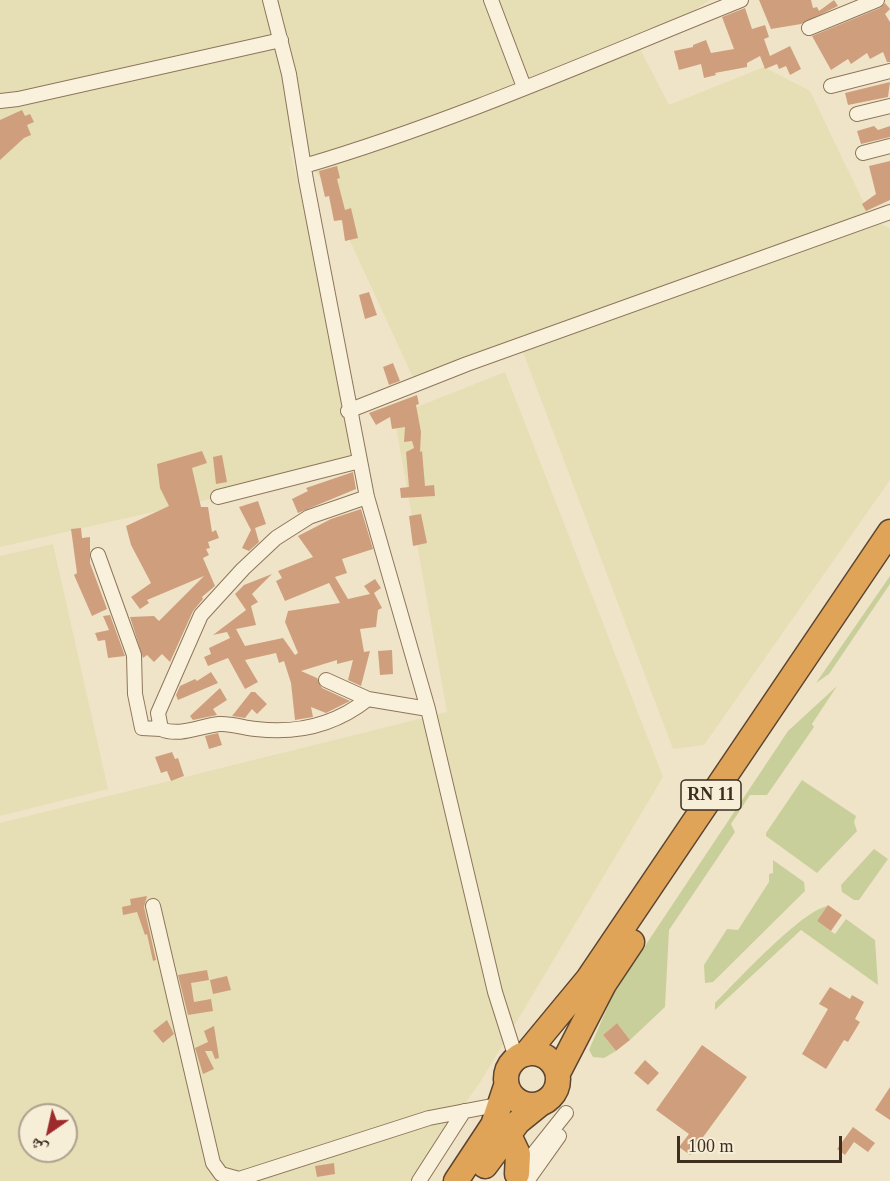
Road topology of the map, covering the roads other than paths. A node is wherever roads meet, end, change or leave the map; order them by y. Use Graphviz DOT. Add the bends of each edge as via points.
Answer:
graph roads {
  1 [pos="270,0"];
  2 [pos="491,0"];
  3 [pos="741,0"];
  4 [pos="877,0"];
  5 [pos="809,28"];
  6 [pos="281,40"];
  7 [pos="890,71"];
  8 [pos="831,86"];
  9 [pos="524,87"];
  10 [pos="0,101"];
  11 [pos="890,106"];
  12 [pos="857,114"];
  13 [pos="890,146"];
  14 [pos="863,153"];
  15 [pos="304,166"];
  16 [pos="890,212"];
  17 [pos="349,411"];
  18 [pos="360,461"];
  19 [pos="218,497"];
  20 [pos="367,497"];
  21 [pos="890,532"];
  22 [pos="98,555"];
  23 [pos="890,556"];
  24 [pos="326,680"];
  25 [pos="368,699"];
  26 [pos="428,709"];
  27 [pos="161,729"];
  28 [pos="153,906"];
  29 [pos="521,1056"];
  30 [pos="558,1073"];
  31 [pos="504,1095"];
  32 [pos="539,1105"];
  33 [pos="464,1111"];
  34 [pos="569,1116"];
  35 [pos="508,1134"];
  36 [pos="519,1179"];
  37 [pos="419,1181"];
  38 [pos="456,1181"];
  39 [pos="476,1181"];
  1 -- 6 [label="street"];
  2 -- 9 [label="street"];
  3 -- 9 [label="street"];
  4 -- 5 [label="street"];
  6 -- 10 [label="street"];
  6 -- 15 [label="street"];
  7 -- 8 [label="street"];
  9 -- 15 [label="street"];
  11 -- 12 [label="street"];
  13 -- 14 [label="street"];
  15 -- 17 [label="street"];
  16 -- 17 [label="street" via="467,364"];
  17 -- 18 [label="street"];
  18 -- 19 [label="street"];
  18 -- 20 [label="street"];
  20 -- 26 [label="street"];
  20 -- 27 [label="street" via="309,517 276,538 201,615 158,713"];
  21 -- 29 [label="highway, RN 11" via="588,979"];
  22 -- 27 [label="street" via="134,655 135,694 142,728"];
  23 -- 30 [label="highway, RN 11" via="604,984"];
  24 -- 25 [label="street"];
  25 -- 26 [label="street"];
  25 -- 27 [label="street" via="328,724 290,730 221,724 171,734"];
  26 -- 29 [label="street" via="495,992"];
  28 -- 33 [label="street" via="213,1163 221,1174 239,1179 429,1118"];
  29 -- 30 [label="highway" via="546,1056"];
  29 -- 31 [label="highway" via="509,1065"];
  30 -- 32 [label="highway" via="557,1090"];
  31 -- 32 [label="highway"];
  31 -- 33 [label="street"];
  31 -- 38 [label="highway" via="487,1134"];
  32 -- 35 [label="highway"];
  33 -- 37 [label="street"];
  34 -- 36 [label="street"];
  35 -- 36 [label="highway" via="518,1154"];
  35 -- 39 [label="highway"];
}
